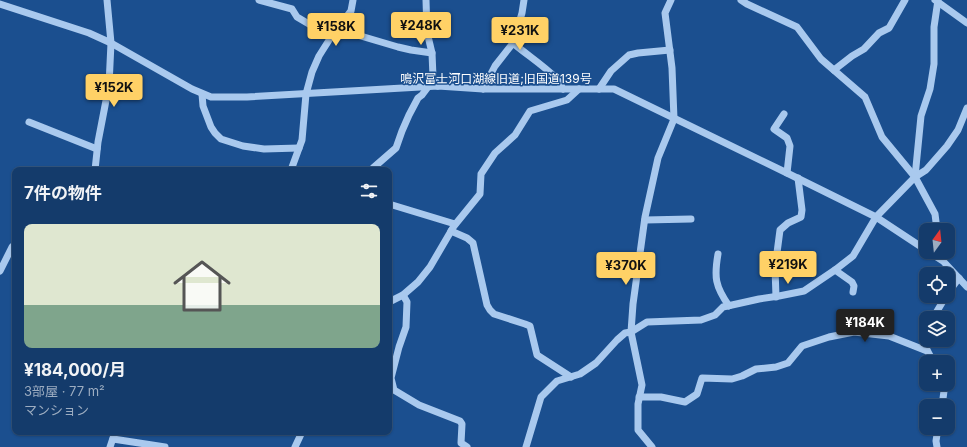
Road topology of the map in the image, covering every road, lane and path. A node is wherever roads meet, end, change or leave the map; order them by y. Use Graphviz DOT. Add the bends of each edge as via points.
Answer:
graph roads {
  1 [pos="107,0"];
  2 [pos="259,0"];
  3 [pos="353,0"];
  4 [pos="359,0"];
  5 [pos="426,0"];
  6 [pos="524,0"];
  7 [pos="671,0"];
  8 [pos="741,0"];
  9 [pos="905,0"];
  10 [pos="937,0"];
  11 [pos="0,4"];
  12 [pos="351,11"];
  13 [pos="967,23"];
  14 [pos="337,29"];
  15 [pos="330,36"];
  16 [pos="111,43"];
  17 [pos="513,43"];
  18 [pos="670,50"];
  19 [pos="432,53"];
  20 [pos="834,70"];
  21 [pos="438,86"];
  22 [pos="428,87"];
  23 [pos="483,88"];
  24 [pos="563,89"];
  25 [pos="580,89"];
  26 [pos="599,89"];
  27 [pos="202,94"];
  28 [pos="306,94"];
  29 [pos="967,108"];
  30 [pos="784,114"];
  31 [pos="674,119"];
  32 [pos="965,121"];
  33 [pos="29,122"];
  34 [pos="299,148"];
  35 [pos="97,149"];
  36 [pos="95,167"];
  37 [pos="292,167"];
  38 [pos="374,167"];
  39 [pos="787,173"];
  40 [pos="915,177"];
  41 [pos="798,178"];
  42 [pos="392,205"];
  43 [pos="876,217"];
  44 [pos="691,219"];
  45 [pos="645,220"];
  46 [pos="936,223"];
  47 [pos="455,224"];
  48 [pos="451,231"];
  49 [pos="919,245"];
  50 [pos="12,247"];
  51 [pos="718,254"];
  52 [pos="940,259"];
  53 [pos="943,261"];
  54 [pos="835,270"];
  55 [pos="0,272"];
  56 [pos="959,278"];
  57 [pos="955,283"];
  58 [pos="967,287"];
  59 [pos="853,292"];
  60 [pos="403,295"];
  61 [pos="776,297"];
  62 [pos="392,300"];
  63 [pos="729,306"];
  64 [pos="631,332"];
  65 [pos="926,347"];
  66 [pos="927,350"];
  67 [pos="930,355"];
  68 [pos="392,374"];
  69 [pos="571,377"];
  70 [pos="392,382"];
  71 [pos="639,397"];
  72 [pos="301,435"];
  73 [pos="937,435"];
  74 [pos="114,436"];
  75 [pos="110,447"];
  76 [pos="165,447"];
  77 [pos="295,447"];
  78 [pos="467,447"];
  79 [pos="526,447"];
  80 [pos="652,447"];
  81 [pos="937,447"];
  1 -- 16 [label="street"];
  2 -- 15 [label="street" via="292,9 298,17"];
  3 -- 12 [label="street"];
  4 -- 12 [label="street"];
  5 -- 19 [label="street" via="427,32"];
  6 -- 17 [label="street"];
  7 -- 18 [label="street" via="665,13"];
  8 -- 20 [label="street" via="797,27 820,59"];
  9 -- 20 [label="street" via="889,28 879,33 864,49"];
  10 -- 13 [label="street"];
  10 -- 40 [label="street" via="934,64 930,90 921,116"];
  11 -- 16 [label="street, 鳴沢富士河口湖線旧道;旧国道139号" via="89,32"];
  12 -- 14 [label="street"];
  14 -- 15 [label="street"];
  14 -- 19 [label="street" via="398,47"];
  15 -- 28 [label="street" via="312,72"];
  16 -- 27 [label="street, 鳴沢富士河口湖線旧道;旧国道139号"];
  16 -- 35 [label="street" via="109,85"];
  17 -- 23 [label="street" via="495,66"];
  17 -- 24 [label="street" via="542,65"];
  18 -- 26 [label="street" via="629,55 611,71"];
  18 -- 31 [label="street"];
  19 -- 21 [label="street" via="434,77"];
  20 -- 40 [label="street" via="865,97 882,137"];
  21 -- 22 [label="street, 鳴沢富士河口湖線旧道;旧国道139号"];
  21 -- 23 [label="street, 鳴沢富士河口湖線旧道;旧国道139号"];
  22 -- 28 [label="street, 鳴沢富士河口湖線旧道;旧国道139号"];
  22 -- 38 [label="street" via="418,98 409,115 396,148"];
  23 -- 24 [label="street, 鳴沢富士河口湖線旧道;旧国道139号"];
  24 -- 25 [label="street, 鳴沢富士河口湖線旧道;旧国道139号"];
  25 -- 26 [label="street, 鳴沢富士河口湖線旧道;旧国道139号"];
  25 -- 47 [label="street" via="566,100 530,111 515,135 495,153 481,174 480,194"];
  26 -- 31 [label="street, 鳴沢富士河口湖線旧道;旧国道139号" via="614,90"];
  27 -- 28 [label="street, 鳴沢富士河口湖線旧道;旧国道139号" via="227,98"];
  27 -- 34 [label="street" via="203,106 211,127 221,139 242,146 264,149"];
  28 -- 34 [label="street"];
  29 -- 32 [label="street"];
  30 -- 39 [label="street" via="774,129 787,138 790,146"];
  31 -- 39 [label="street, 鳴沢富士河口湖線旧道;旧国道139号"];
  31 -- 45 [label="street" via="658,158"];
  32 -- 40 [label="street" via="926,170"];
  33 -- 35 [label="street"];
  34 -- 37 [label="street"];
  35 -- 36 [label="street"];
  39 -- 41 [label="street, 鳴沢富士河口湖線旧道;旧国道139号"];
  40 -- 43 [label="street"];
  40 -- 46 [label="street" via="935,214"];
  41 -- 43 [label="street, 鳴沢富士河口湖線旧道;旧国道139号"];
  41 -- 61 [label="street" via="801,217 788,222 780,230 775,268"];
  42 -- 47 [label="street"];
  43 -- 49 [label="street, 鳴沢富士河口湖線旧道;旧国道139号"];
  43 -- 54 [label="street" via="853,256"];
  44 -- 45 [label="street"];
  45 -- 64 [label="street"];
  47 -- 48 [label="street"];
  48 -- 60 [label="street" via="430,267"];
  48 -- 69 [label="street" via="474,243 490,310 494,314 530,326 537,355"];
  50 -- 55 [label="street"];
  51 -- 63 [label="street" via="716,280 719,292"];
  52 -- 53 [label="street"];
  53 -- 56 [label="street"];
  54 -- 59 [label="street" via="852,282"];
  54 -- 61 [label="street" via="804,291"];
  56 -- 57 [label="street"];
  56 -- 58 [label="street"];
  60 -- 62 [label="street"];
  60 -- 68 [label="street" via="408,302 406,327"];
  61 -- 63 [label="street"];
  63 -- 64 [label="street" via="701,320 647,322"];
  64 -- 69 [label="street" via="621,336 596,363"];
  64 -- 71 [label="street" via="642,385"];
  65 -- 66 [label="street"];
  66 -- 67 [label="street"];
  66 -- 71 [label="street" via="889,336 854,332 829,336 802,346 788,363 776,367 756,368 732,379 702,378 697,394 685,402 661,397"];
  69 -- 79 [label="street" via="557,381 541,397"];
  70 -- 78 [label="street" via="394,390 419,405 460,421 461,442"];
  71 -- 80 [label="street" via="638,430"];
  72 -- 77 [label="street"];
  73 -- 81 [label="street"];
  74 -- 75 [label="street"];
  74 -- 76 [label="street"];
}
